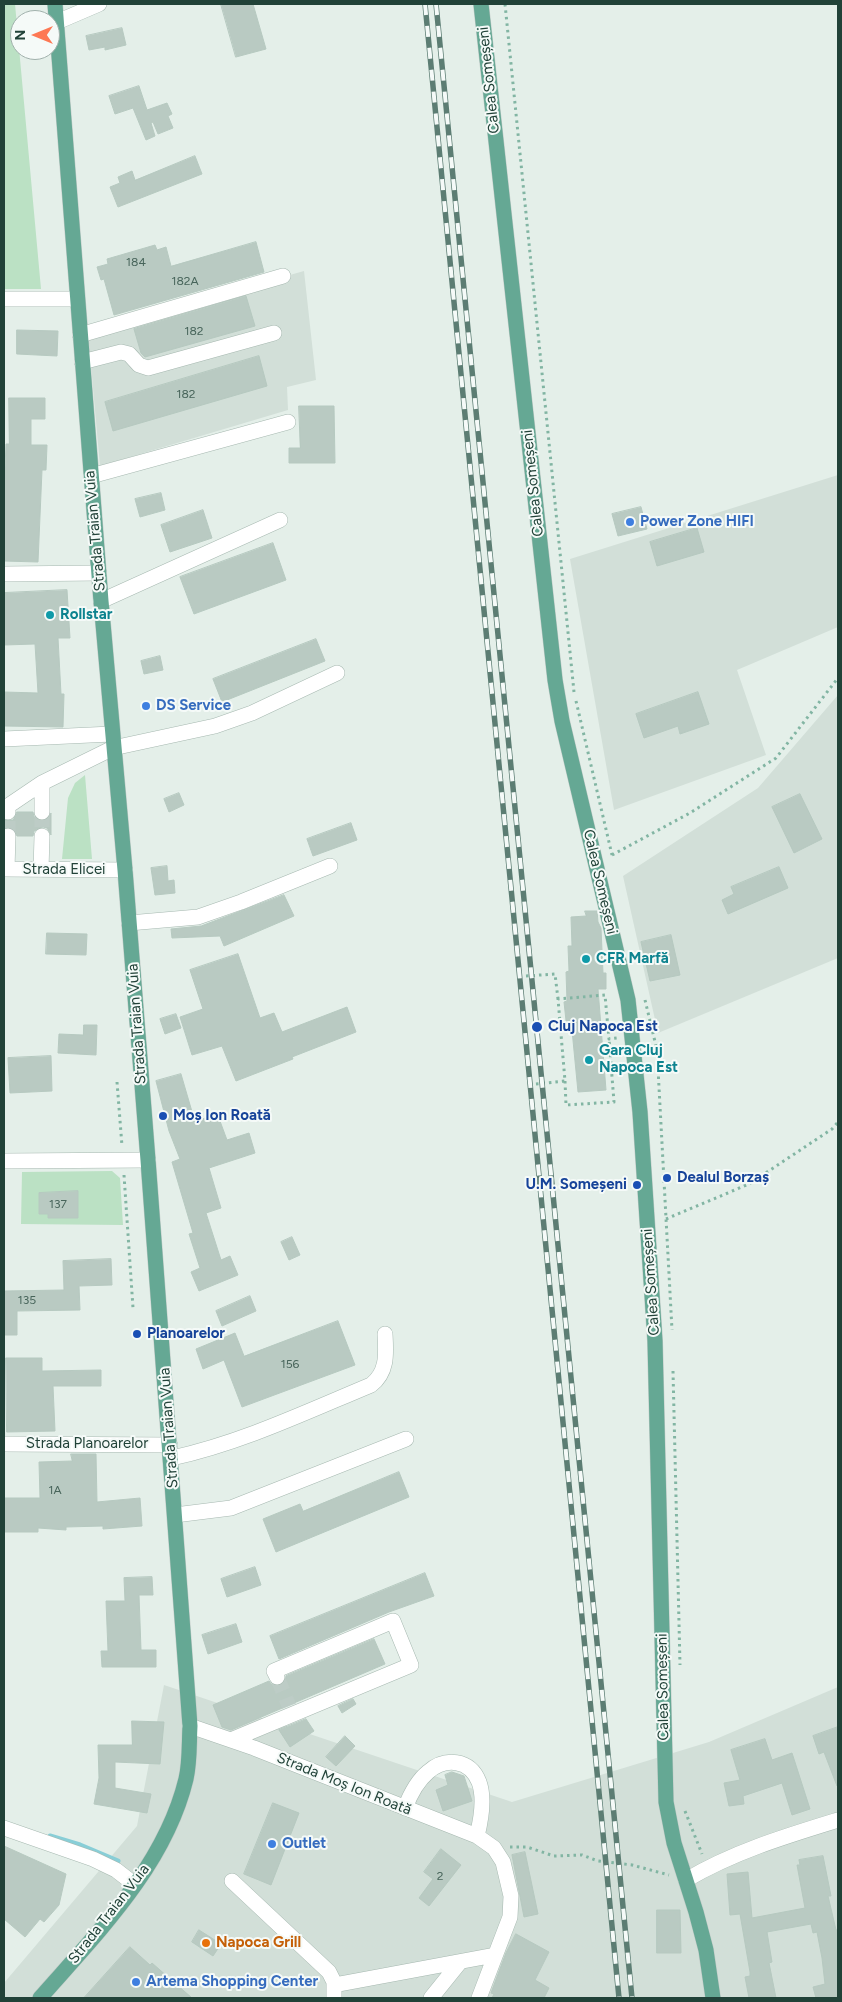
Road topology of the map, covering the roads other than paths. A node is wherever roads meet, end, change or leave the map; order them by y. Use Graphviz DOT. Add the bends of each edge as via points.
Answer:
graph roads {
  1 [pos="100,4"];
  2 [pos="481,4"];
  3 [pos="60,21"];
  4 [pos="60,60"];
  5 [pos="283,276"];
  6 [pos="4,299"];
  7 [pos="77,299"];
  8 [pos="274,333"];
  9 [pos="80,335"];
  10 [pos="82,362"];
  11 [pos="288,422"];
  12 [pos="91,476"];
  13 [pos="280,520"];
  14 [pos="99,573"];
  15 [pos="4,574"];
  16 [pos="101,601"];
  17 [pos="337,673"];
  18 [pos="4,739"];
  19 [pos="113,741"];
  20 [pos="42,784"];
  21 [pos="8,812"];
  22 [pos="42,812"];
  23 [pos="8,836"];
  24 [pos="42,836"];
  25 [pos="330,866"];
  26 [pos="5,869"];
  27 [pos="41,870"];
  28 [pos="125,870"];
  29 [pos="129,923"];
  30 [pos="4,1160"];
  31 [pos="148,1160"];
  32 [pos="385,1334"];
  33 [pos="406,1439"];
  34 [pos="4,1444"];
  35 [pos="171,1451"];
  36 [pos="175,1515"];
  37 [pos="277,1678"];
  38 [pos="190,1726"];
  39 [pos="231,1740"];
  40 [pos="405,1808"];
  41 [pos="838,1820"];
  42 [pos="4,1828"];
  43 [pos="477,1836"];
  44 [pos="686,1880"];
  45 [pos="232,1881"];
  46 [pos="134,1884"];
  47 [pos="495,1955"];
  48 [pos="460,1962"];
  49 [pos="334,1992"];
  50 [pos="40,1998"];
  51 [pos="431,1998"];
  52 [pos="480,1998"];
  53 [pos="713,1998"];
  1 -- 3 [label="street"];
  2 -- 44 [label="main road, Calea Someșeni" via="555,680 562,722 628,1000 640,1112 655,1340 666,1802"];
  4 -- 7 [label="main road, Strada Traian Vuia"];
  5 -- 9 [label="street"];
  6 -- 7 [label="street"];
  7 -- 9 [label="main road, Strada Traian Vuia"];
  8 -- 10 [label="street" via="148,368 121,352"];
  9 -- 10 [label="main road, Strada Traian Vuia"];
  10 -- 12 [label="main road, Strada Traian Vuia"];
  11 -- 12 [label="street"];
  12 -- 14 [label="main road, Strada Traian Vuia"];
  13 -- 16 [label="street"];
  14 -- 15 [label="street"];
  14 -- 16 [label="main road, Strada Traian Vuia"];
  16 -- 19 [label="main road, Strada Traian Vuia"];
  17 -- 19 [label="street" via="252,713 215,726"];
  18 -- 19 [label="street"];
  19 -- 20 [label="street"];
  19 -- 28 [label="main road, Strada Traian Vuia"];
  20 -- 21 [label="street" via="8,806"];
  20 -- 22 [label="street"];
  23 -- 26 [label="street"];
  24 -- 27 [label="street"];
  25 -- 29 [label="street" via="198,917"];
  26 -- 27 [label="street, Strada Elicei"];
  27 -- 28 [label="street, Strada Elicei"];
  28 -- 29 [label="main road, Strada Traian Vuia"];
  29 -- 31 [label="main road, Strada Traian Vuia"];
  30 -- 31 [label="street"];
  31 -- 35 [label="main road, Strada Traian Vuia"];
  32 -- 35 [label="street, Strada Planoarelor" via="384,1369 371,1385 207,1450"];
  33 -- 36 [label="street" via="231,1508"];
  34 -- 35 [label="street, Strada Planoarelor"];
  35 -- 36 [label="main road, Strada Traian Vuia"];
  36 -- 38 [label="main road, Strada Traian Vuia"];
  37 -- 39 [label="street" via="274,1671 393,1621 411,1665 291,1710"];
  38 -- 39 [label="street, Strada Moș Ion Roată"];
  38 -- 46 [label="main road, Strada Traian Vuia" via="186,1777 174,1820"];
  39 -- 40 [label="street, Strada Moș Ion Roată"];
  40 -- 43 [label="street, Strada Moș Ion Roată"];
  40 -- 43 [label="street" via="416,1785 429,1771 448,1762 461,1763 471,1769 479,1782 482,1798"];
  41 -- 44 [label="street" via="773,1840 707,1867"];
  42 -- 46 [label="street" via="93,1859 116,1870"];
  43 -- 47 [label="street, Strada Moș Ion Roată" via="494,1848 503,1862 511,1896 510,1917"];
  44 -- 53 [label="main road, Calea Someșeni" via="706,1950"];
  45 -- 49 [label="street" via="329,1972"];
  46 -- 50 [label="main road, Strada Traian Vuia" via="105,1924"];
  47 -- 48 [label="street"];
  47 -- 52 [label="street"];
  48 -- 49 [label="street"];
  48 -- 51 [label="street"];
}
